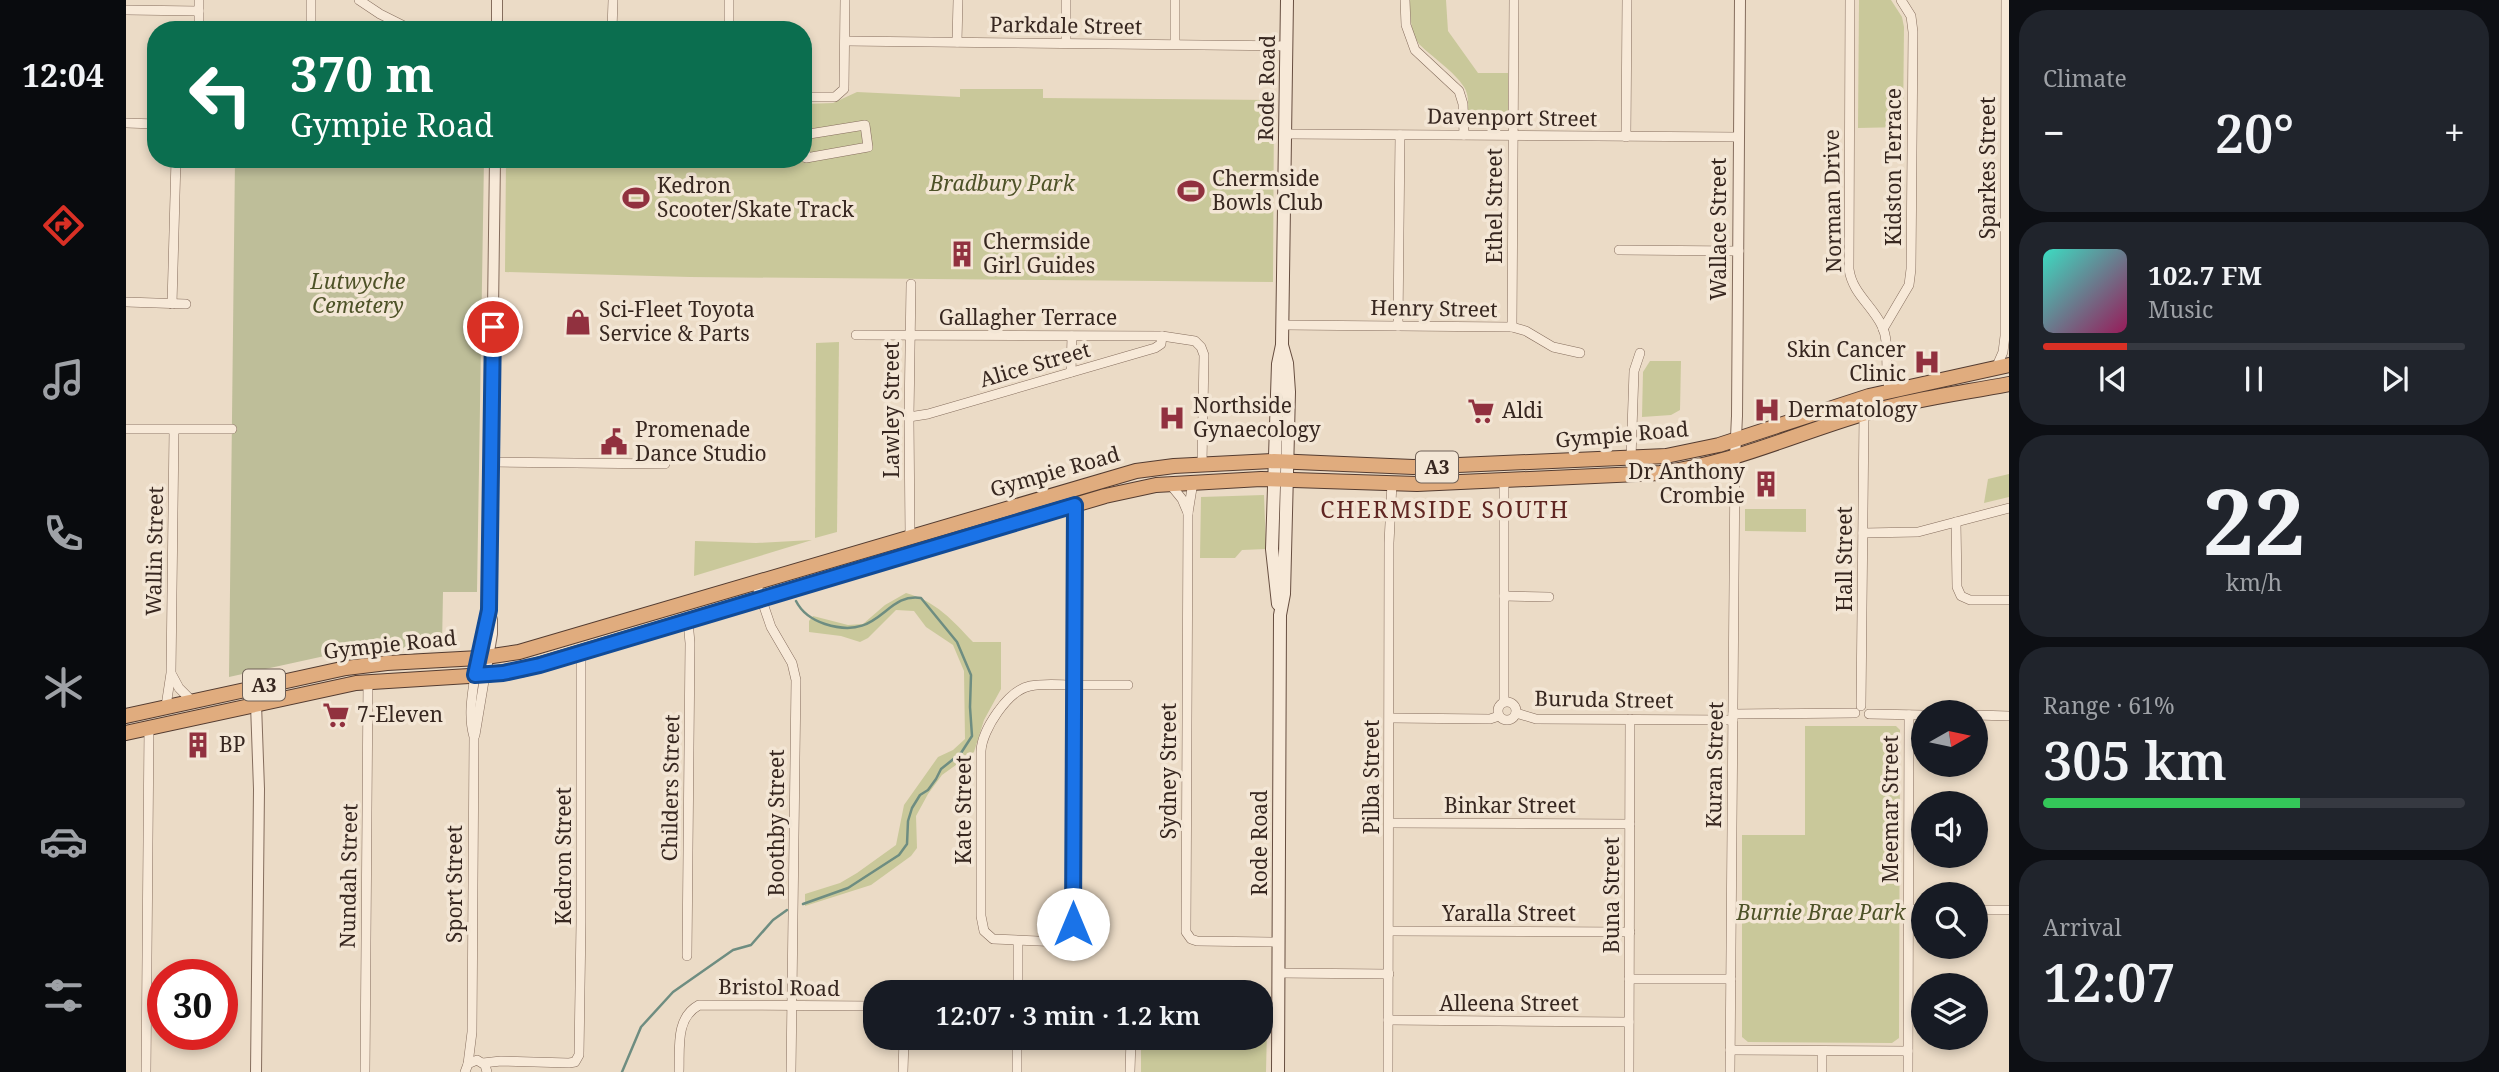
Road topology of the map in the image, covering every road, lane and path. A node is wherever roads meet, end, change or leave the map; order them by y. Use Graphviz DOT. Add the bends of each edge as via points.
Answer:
graph roads {
  1 [pos="199,0"];
  2 [pos="311,0"];
  3 [pos="359,0"];
  4 [pos="497,0"];
  5 [pos="613,0"];
  6 [pos="729,0"];
  7 [pos="845,0"];
  8 [pos="958,0"];
  9 [pos="1066,0"];
  10 [pos="1175,0"];
  11 [pos="1287,0"];
  12 [pos="1405,0"];
  13 [pos="1514,0"];
  14 [pos="1627,0"];
  15 [pos="1740,0"];
  16 [pos="1850,0"];
  17 [pos="1901,0"];
  18 [pos="2006,0"];
  19 [pos="126,10"];
  20 [pos="199,11"];
  21 [pos="199,21"];
  22 [pos="310,21"];
  23 [pos="394,21"];
  24 [pos="497,21"];
  25 [pos="612,21"];
  26 [pos="729,21"];
  27 [pos="845,41"];
  28 [pos="957,42"];
  29 [pos="1066,43"];
  30 [pos="1175,44"];
  31 [pos="1287,46"];
  32 [pos="812,97"];
  33 [pos="126,123"];
  34 [pos="147,124"];
  35 [pos="812,134"];
  36 [pos="1285,134"];
  37 [pos="1400,135"];
  38 [pos="1464,135"];
  39 [pos="1513,136"];
  40 [pos="1626,137"];
  41 [pos="1739,137"];
  42 [pos="812,157"];
  43 [pos="176,168"];
  44 [pos="495,168"];
  45 [pos="1619,250"];
  46 [pos="1739,251"];
  47 [pos="912,284"];
  48 [pos="126,302"];
  49 [pos="172,304"];
  50 [pos="186,304"];
  51 [pos="1283,325"];
  52 [pos="1398,326"];
  53 [pos="1512,327"];
  54 [pos="1883,329"];
  55 [pos="856,335"];
  56 [pos="910,336"];
  57 [pos="1072,336"];
  58 [pos="1162,336"];
  59 [pos="2005,337"];
  60 [pos="2009,349"];
  61 [pos="1580,353"];
  62 [pos="1640,353"];
  63 [pos="2003,366"];
  64 [pos="1072,372"];
  65 [pos="2009,384"];
  66 [pos="1890,391"];
  67 [pos="1864,414"];
  68 [pos="909,417"];
  69 [pos="126,429"];
  70 [pos="232,429"];
  71 [pos="174,430"];
  72 [pos="1736,440"];
  73 [pos="1631,458"];
  74 [pos="1735,458"];
  75 [pos="491,462"];
  76 [pos="1281,462"];
  77 [pos="665,464"];
  78 [pos="1202,464"];
  79 [pos="1280,478"];
  80 [pos="1504,480"];
  81 [pos="1193,482"];
  82 [pos="1169,483"];
  83 [pos="1392,483"];
  84 [pos="1075,505"];
  85 [pos="2009,508"];
  86 [pos="1188,513"];
  87 [pos="1956,522"];
  88 [pos="1863,533"];
  89 [pos="911,537"];
  90 [pos="802,569"];
  91 [pos="822,581"];
  92 [pos="756,583"];
  93 [pos="1504,596"];
  94 [pos="1549,597"];
  95 [pos="761,599"];
  96 [pos="2009,600"];
  97 [pos="688,621"];
  98 [pos="582,653"];
  99 [pos="484,657"];
  100 [pos="172,673"];
  101 [pos="480,675"];
  102 [pos="368,681"];
  103 [pos="1075,685"];
  104 [pos="1128,685"];
  105 [pos="192,701"];
  106 [pos="1504,702"];
  107 [pos="256,704"];
  108 [pos="166,706"];
  109 [pos="1858,710"];
  110 [pos="1516,713"];
  111 [pos="1909,715"];
  112 [pos="1988,715"];
  113 [pos="126,716"];
  114 [pos="1499,716"];
  115 [pos="2009,716"];
  116 [pos="1733,717"];
  117 [pos="1390,718"];
  118 [pos="1630,719"];
  119 [pos="149,727"];
  120 [pos="126,733"];
  121 [pos="1389,824"];
  122 [pos="1630,824"];
  123 [pos="1908,909"];
  124 [pos="1988,910"];
  125 [pos="2009,910"];
  126 [pos="1389,932"];
  127 [pos="1630,932"];
  128 [pos="1018,942"];
  129 [pos="1278,942"];
  130 [pos="687,956"];
  131 [pos="1278,973"];
  132 [pos="1389,974"];
  133 [pos="1629,979"];
  134 [pos="1731,979"];
  135 [pos="1018,980"];
  136 [pos="793,1005"];
  137 [pos="863,1006"];
  138 [pos="1273,1010"];
  139 [pos="1278,1010"];
  140 [pos="1388,1020"];
  141 [pos="1629,1022"];
  142 [pos="904,1050"];
  143 [pos="1017,1050"];
  144 [pos="1131,1050"];
  145 [pos="1730,1050"];
  146 [pos="1822,1051"];
  147 [pos="1908,1051"];
  148 [pos="478,1067"];
  149 [pos="146,1072"];
  150 [pos="256,1072"];
  151 [pos="365,1072"];
  152 [pos="679,1072"];
  153 [pos="791,1072"];
  154 [pos="903,1072"];
  155 [pos="1017,1072"];
  156 [pos="1130,1072"];
  157 [pos="1278,1072"];
  158 [pos="1388,1072"];
  159 [pos="1629,1072"];
  160 [pos="1730,1072"];
  161 [pos="1822,1072"];
  162 [pos="1908,1072"];
  1 -- 20 [label="street"];
  2 -- 22 [label="street"];
  3 -- 23 [label="street"];
  4 -- 24 [label="street"];
  5 -- 25 [label="street"];
  6 -- 26 [label="street"];
  7 -- 27 [label="street"];
  8 -- 28 [label="street"];
  9 -- 29 [label="street"];
  10 -- 30 [label="street"];
  11 -- 31 [label="main road, Rode Road"];
  12 -- 38 [label="street" via="1406,25 1415,50 1459,90"];
  13 -- 39 [label="street, Ethel Street"];
  14 -- 40 [label="street"];
  15 -- 41 [label="street, Wallace Street"];
  16 -- 54 [label="street, Norman Drive" via="1849,269 1857,291"];
  17 -- 54 [label="street, Kidston Terrace" via="1913,32 1911,269 1905,293"];
  18 -- 59 [label="street, Sparkes Street"];
  19 -- 20 [label="street"];
  20 -- 21 [label="street"];
  27 -- 28 [label="street, Parkdale Street"];
  27 -- 32 [label="street" via="845,87 840,95"];
  28 -- 29 [label="street, Parkdale Street"];
  29 -- 30 [label="street, Parkdale Street"];
  30 -- 31 [label="street, Parkdale Street"];
  31 -- 36 [label="main road, Rode Road"];
  33 -- 34 [label="street"];
  35 -- 42 [label="street" via="865,125 868,147"];
  36 -- 37 [label="street, Davenport Street"];
  36 -- 51 [label="main road, Rode Road"];
  37 -- 38 [label="street, Davenport Street"];
  37 -- 52 [label="street"];
  38 -- 39 [label="street, Davenport Street"];
  39 -- 40 [label="street, Davenport Street"];
  39 -- 53 [label="street, Ethel Street"];
  40 -- 41 [label="street, Davenport Street"];
  41 -- 46 [label="street, Wallace Street"];
  43 -- 49 [label="street"];
  44 -- 75 [label="street"];
  45 -- 46 [label="street"];
  46 -- 72 [label="street, Wallace Street"];
  47 -- 56 [label="street, Lawley Street"];
  48 -- 49 [label="street"];
  49 -- 50 [label="street"];
  51 -- 52 [label="street, Henry Street"];
  51 -- 76 [label="main road, Rode Road" via="1278,364"];
  52 -- 53 [label="street, Henry Street"];
  53 -- 61 [label="street, Henry Street" via="1553,347"];
  54 -- 66 [label="street"];
  55 -- 56 [label="street, Gallagher Terrace"];
  56 -- 57 [label="street, Gallagher Terrace"];
  56 -- 68 [label="street, Lawley Street"];
  57 -- 58 [label="street, Gallagher Terrace"];
  57 -- 64 [label="street"];
  58 -- 64 [label="street, Alice Street" via="1157,347"];
  58 -- 78 [label="street, Gallagher Terrace" via="1190,338 1198,343 1204,359"];
  59 -- 60 [label="street, Sparkes Street"];
  59 -- 63 [label="street, Sparkes Street"];
  62 -- 73 [label="street" via="1634,370"];
  63 -- 66 [label="highway, Gympie Road / A3"];
  64 -- 68 [label="street, Alice Street"];
  65 -- 67 [label="highway, Gympie Road / A3"];
  66 -- 72 [label="highway, Gympie Road / A3"];
  67 -- 74 [label="highway, Gympie Road / A3"];
  67 -- 88 [label="street, Hall Street"];
  68 -- 89 [label="street, Lawley Street"];
  69 -- 71 [label="street"];
  70 -- 71 [label="street"];
  71 -- 100 [label="street, Wallin Street"];
  72 -- 73 [label="highway, Gympie Road / A3" via="1679,454"];
  72 -- 74 [label="street, Wallace Street"];
  73 -- 76 [label="highway, Gympie Road / A3" via="1413,467"];
  74 -- 80 [label="highway, Gympie Road / A3" via="1660,473"];
  74 -- 116 [label="street, Kuran Street"];
  75 -- 77 [label="street"];
  75 -- 99 [label="street"];
  76 -- 78 [label="highway, Gympie Road / A3"];
  76 -- 79 [label="main road, Rode Road"];
  78 -- 89 [label="highway, Gympie Road / A3" via="1127,473"];
  79 -- 81 [label="highway, Gympie Road / A3"];
  79 -- 83 [label="highway, Gympie Road / A3"];
  79 -- 129 [label="main road, Rode Road" via="1284,594 1280,615"];
  80 -- 83 [label="highway, Gympie Road / A3"];
  80 -- 93 [label="street"];
  81 -- 82 [label="highway, Gympie Road / A3"];
  81 -- 86 [label="street, Sydney Street"];
  82 -- 84 [label="highway, Gympie Road / A3"];
  82 -- 86 [label="street"];
  83 -- 117 [label="street, Pilba Street"];
  84 -- 91 [label="highway, Gympie Road / A3"];
  84 -- 103 [label="street, Kate Street"];
  85 -- 87 [label="street"];
  86 -- 129 [label="street, Sydney Street" via="1186,932 1197,941"];
  87 -- 88 [label="street" via="1917,533"];
  87 -- 96 [label="street" via="1961,596"];
  88 -- 109 [label="street, Hall Street"];
  89 -- 90 [label="highway, Gympie Road / A3"];
  90 -- 91 [label="highway" via="803,576"];
  90 -- 92 [label="highway, Gympie Road / A3"];
  91 -- 95 [label="highway, Gympie Road / A3"];
  92 -- 95 [label="street, Boothby Street"];
  92 -- 99 [label="highway, Gympie Road / A3" via="551,644"];
  93 -- 94 [label="street"];
  93 -- 106 [label="street"];
  95 -- 97 [label="highway, Gympie Road / A3"];
  95 -- 136 [label="street, Boothby Street" via="796,680"];
  97 -- 98 [label="highway, Gympie Road / A3"];
  97 -- 130 [label="street, Childers Street"];
  98 -- 101 [label="highway, Gympie Road / A3"];
  98 -- 148 [label="street, Kedron Street" via="579,1052 576,1060 566,1063 500,1061"];
  99 -- 101 [label="street"];
  99 -- 105 [label="highway, Gympie Road / A3" via="346,668"];
  100 -- 105 [label="street" via="178,688"];
  100 -- 108 [label="street, Wallin Street"];
  101 -- 102 [label="highway, Gympie Road / A3"];
  101 -- 148 [label="street, Sport Street" via="474,737 472,1032"];
  102 -- 107 [label="highway, Gympie Road / A3"];
  102 -- 151 [label="street, Nundah Street"];
  103 -- 104 [label="street, Kate Street"];
  103 -- 128 [label="street, Kate Street" via="1073,929 1060,942"];
  103 -- 128 [label="street, Kate Street" via="1021,689 990,723 983,738 981,921 993,939"];
  105 -- 108 [label="highway, Gympie Road / A3"];
  106 -- 110 [label="street" via="1513,704"];
  106 -- 114 [label="street" via="1498,708"];
  107 -- 119 [label="highway, Gympie Road / A3"];
  107 -- 150 [label="street"];
  108 -- 113 [label="highway, Gympie Road / A3"];
  109 -- 111 [label="street"];
  109 -- 116 [label="street, Buruda Street"];
  110 -- 114 [label="street" via="1510,719"];
  110 -- 118 [label="street, Buruda Street" via="1533,719"];
  111 -- 123 [label="street, Meemar Street"];
  112 -- 115 [label="street"];
  114 -- 117 [label="street"];
  116 -- 118 [label="street, Buruda Street"];
  116 -- 134 [label="street, Kuran Street"];
  117 -- 121 [label="street, Pilba Street"];
  118 -- 122 [label="street, Buna Street"];
  119 -- 120 [label="highway, Gympie Road / A3"];
  119 -- 149 [label="street"];
  121 -- 122 [label="street, Binkar Street"];
  121 -- 126 [label="street, Pilba Street"];
  122 -- 127 [label="street, Buna Street"];
  123 -- 147 [label="street, Meemar Street"];
  124 -- 125 [label="street"];
  126 -- 127 [label="street, Yaralla Street"];
  126 -- 132 [label="street, Pilba Street"];
  127 -- 133 [label="street, Buna Street"];
  128 -- 135 [label="street"];
  129 -- 131 [label="main road, Rode Road"];
  131 -- 132 [label="street"];
  131 -- 139 [label="main road, Rode Road"];
  132 -- 140 [label="street, Pilba Street"];
  133 -- 134 [label="street"];
  133 -- 141 [label="street, Buna Street"];
  134 -- 145 [label="street, Kuran Street"];
  136 -- 137 [label="street, Bristol Road"];
  136 -- 152 [label="street, Bristol Road" via="695,1007 681,1027"];
  136 -- 153 [label="street, Boothby Street"];
  138 -- 139 [label="street"];
  139 -- 157 [label="main road, Rode Road"];
  140 -- 141 [label="street, Alleena Street"];
  140 -- 158 [label="street, Pilba Street"];
  141 -- 159 [label="street, Buna Street"];
  142 -- 154 [label="street"];
  143 -- 155 [label="street"];
  144 -- 156 [label="street"];
  145 -- 146 [label="street"];
  145 -- 160 [label="street, Kuran Street"];
  146 -- 147 [label="street"];
  146 -- 161 [label="street"];
  147 -- 162 [label="street, Meemar Street"];
}
